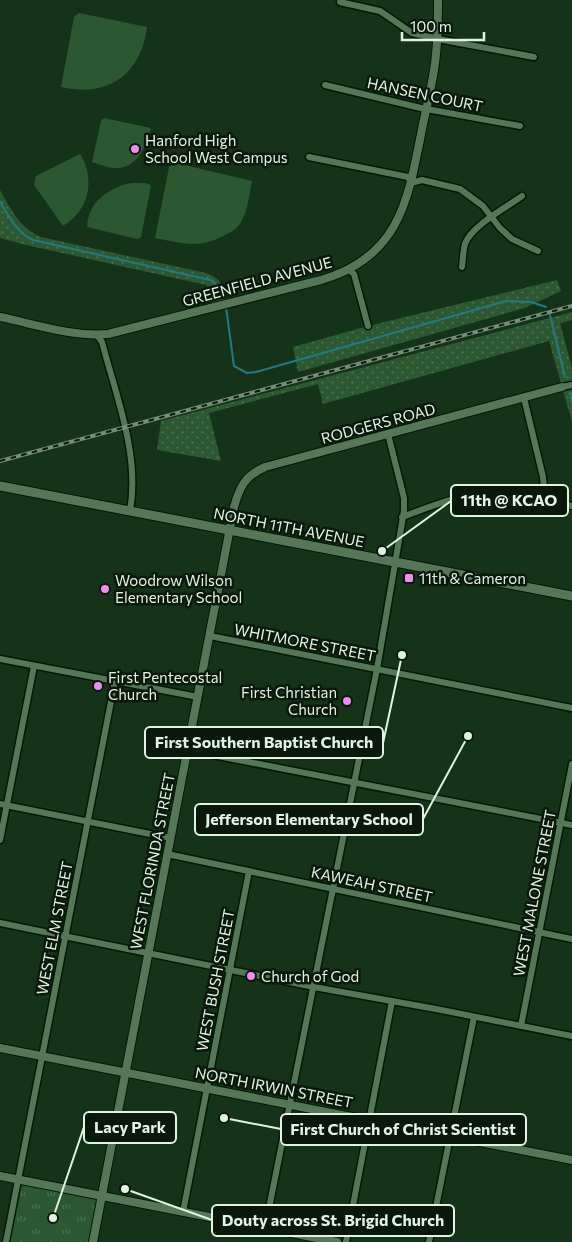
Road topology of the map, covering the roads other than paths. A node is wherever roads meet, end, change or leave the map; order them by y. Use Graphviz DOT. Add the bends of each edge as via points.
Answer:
graph roads {
  1 [pos="438,0"];
  2 [pos="340,2"];
  3 [pos="438,39"];
  4 [pos="534,57"];
  5 [pos="325,85"];
  6 [pos="426,109"];
  7 [pos="520,126"];
  8 [pos="309,157"];
  9 [pos="411,183"];
  10 [pos="522,196"];
  11 [pos="491,216"];
  12 [pos="538,251"];
  13 [pos="462,267"];
  14 [pos="349,270"];
  15 [pos="0,317"];
  16 [pos="368,326"];
  17 [pos="97,335"];
  18 [pos="572,385"];
  19 [pos="562,387"];
  20 [pos="524,398"];
  21 [pos="388,434"];
  22 [pos="0,486"];
  23 [pos="545,500"];
  24 [pos="572,506"];
  25 [pos="130,511"];
  26 [pos="402,517"];
  27 [pos="230,530"];
  28 [pos="395,561"];
  29 [pos="572,596"];
  30 [pos="210,636"];
  31 [pos="0,659"];
  32 [pos="34,666"];
  33 [pos="377,669"];
  34 [pos="115,682"];
  35 [pos="198,697"];
  36 [pos="572,708"];
  37 [pos="187,750"];
  38 [pos="572,764"];
  39 [pos="354,782"];
  40 [pos="3,805"];
  41 [pos="88,822"];
  42 [pos="561,823"];
  43 [pos="572,825"];
  44 [pos="170,838"];
  45 [pos="0,840"];
  46 [pos="167,854"];
  47 [pos="248,871"];
  48 [pos="333,889"];
  49 [pos="0,923"];
  50 [pos="539,932"];
  51 [pos="65,936"];
  52 [pos="572,939"];
  53 [pos="148,953"];
  54 [pos="230,970"];
  55 [pos="314,987"];
  56 [pos="392,1001"];
  57 [pos="474,1016"];
  58 [pos="521,1026"];
  59 [pos="572,1036"];
  60 [pos="0,1048"];
  61 [pos="42,1056"];
  62 [pos="125,1072"];
  63 [pos="207,1088"];
  64 [pos="290,1105"];
  65 [pos="369,1120"];
  66 [pos="450,1136"];
  67 [pos="572,1160"];
  68 [pos="0,1176"];
  69 [pos="18,1180"];
  70 [pos="101,1196"];
  71 [pos="183,1212"];
  72 [pos="265,1228"];
  73 [pos="305,1239"];
  74 [pos="6,1242"];
  75 [pos="92,1242"];
  76 [pos="337,1242"];
  77 [pos="346,1242"];
  78 [pos="429,1242"];
  1 -- 3 [label="street, GREENFIELD AVENUE"];
  2 -- 3 [label="street" via="380,11 408,31"];
  3 -- 4 [label="street"];
  3 -- 6 [label="street, GREENFIELD AVENUE"];
  5 -- 6 [label="street, HANSEN COURT"];
  6 -- 7 [label="street, HANSEN COURT"];
  6 -- 9 [label="street, GREENFIELD AVENUE"];
  8 -- 9 [label="street" via="408,177"];
  9 -- 11 [label="street" via="422,180 454,187 469,194"];
  9 -- 14 [label="street, GREENFIELD AVENUE" via="394,226 380,245"];
  10 -- 11 [label="street"];
  11 -- 12 [label="street" via="512,239"];
  11 -- 13 [label="street" via="466,241"];
  14 -- 16 [label="street" via="354,274"];
  14 -- 17 [label="street, GREENFIELD AVENUE" via="147,325"];
  15 -- 17 [label="street, GREENFIELD AVENUE"];
  17 -- 25 [label="street" via="102,342 130,450 133,471"];
  18 -- 19 [label="street, RODGERS ROAD"];
  19 -- 20 [label="street, RODGERS ROAD"];
  20 -- 21 [label="street, RODGERS ROAD"];
  20 -- 23 [label="street" via="544,476"];
  21 -- 26 [label="street" via="404,498"];
  21 -- 27 [label="street, RODGERS ROAD" via="259,470 241,486"];
  22 -- 25 [label="main road, NORTH 11TH AVENUE"];
  23 -- 24 [label="street"];
  23 -- 26 [label="street" via="482,493"];
  25 -- 27 [label="main road, NORTH 11TH AVENUE"];
  26 -- 28 [label="street"];
  27 -- 28 [label="main road, NORTH 11TH AVENUE"];
  27 -- 30 [label="street, WEST FLORINDA STREET"];
  28 -- 29 [label="main road, NORTH 11TH AVENUE"];
  28 -- 33 [label="street"];
  30 -- 33 [label="street, WHITMORE STREET"];
  30 -- 35 [label="street, WEST FLORINDA STREET"];
  31 -- 32 [label="street"];
  32 -- 34 [label="street"];
  32 -- 40 [label="street"];
  33 -- 36 [label="street, WHITMORE STREET"];
  33 -- 39 [label="street"];
  34 -- 35 [label="street"];
  34 -- 41 [label="street, WEST ELM STREET"];
  35 -- 37 [label="street, WEST FLORINDA STREET"];
  37 -- 39 [label="street"];
  37 -- 44 [label="street, WEST FLORINDA STREET"];
  38 -- 42 [label="street, WEST MALONE STREET"];
  39 -- 42 [label="street"];
  39 -- 48 [label="street"];
  40 -- 41 [label="street"];
  40 -- 45 [label="street"];
  41 -- 44 [label="street"];
  41 -- 51 [label="street, WEST ELM STREET"];
  42 -- 43 [label="street"];
  42 -- 50 [label="street, WEST MALONE STREET"];
  44 -- 46 [label="street, WEST FLORINDA STREET"];
  46 -- 47 [label="street, KAWEAH STREET"];
  46 -- 53 [label="street, WEST FLORINDA STREET"];
  47 -- 48 [label="street, KAWEAH STREET"];
  47 -- 54 [label="street, WEST BUSH STREET"];
  48 -- 50 [label="street, KAWEAH STREET"];
  48 -- 55 [label="street"];
  49 -- 51 [label="street"];
  50 -- 52 [label="street, KAWEAH STREET"];
  50 -- 58 [label="street, WEST MALONE STREET"];
  51 -- 53 [label="street"];
  51 -- 61 [label="street, WEST ELM STREET"];
  53 -- 54 [label="street"];
  53 -- 62 [label="street, WEST FLORINDA STREET"];
  54 -- 55 [label="street"];
  54 -- 63 [label="street, WEST BUSH STREET"];
  55 -- 56 [label="street"];
  55 -- 64 [label="street"];
  56 -- 57 [label="street"];
  56 -- 65 [label="street"];
  57 -- 58 [label="street"];
  57 -- 66 [label="street"];
  58 -- 59 [label="street"];
  60 -- 61 [label="street, NORTH IRWIN STREET"];
  61 -- 62 [label="street, NORTH IRWIN STREET"];
  61 -- 69 [label="street, WEST ELM STREET"];
  62 -- 63 [label="street, NORTH IRWIN STREET"];
  62 -- 70 [label="street, WEST FLORINDA STREET"];
  63 -- 64 [label="street, NORTH IRWIN STREET"];
  63 -- 71 [label="street, WEST BUSH STREET"];
  64 -- 65 [label="street, NORTH IRWIN STREET"];
  64 -- 72 [label="street"];
  65 -- 66 [label="street, NORTH IRWIN STREET"];
  65 -- 77 [label="street"];
  66 -- 67 [label="street, NORTH IRWIN STREET"];
  66 -- 78 [label="street"];
  68 -- 69 [label="street"];
  69 -- 70 [label="street"];
  69 -- 74 [label="street, WEST ELM STREET"];
  70 -- 71 [label="street"];
  70 -- 75 [label="street, WEST FLORINDA STREET"];
  71 -- 72 [label="street"];
  72 -- 73 [label="street"];
  73 -- 76 [label="street"];
}
